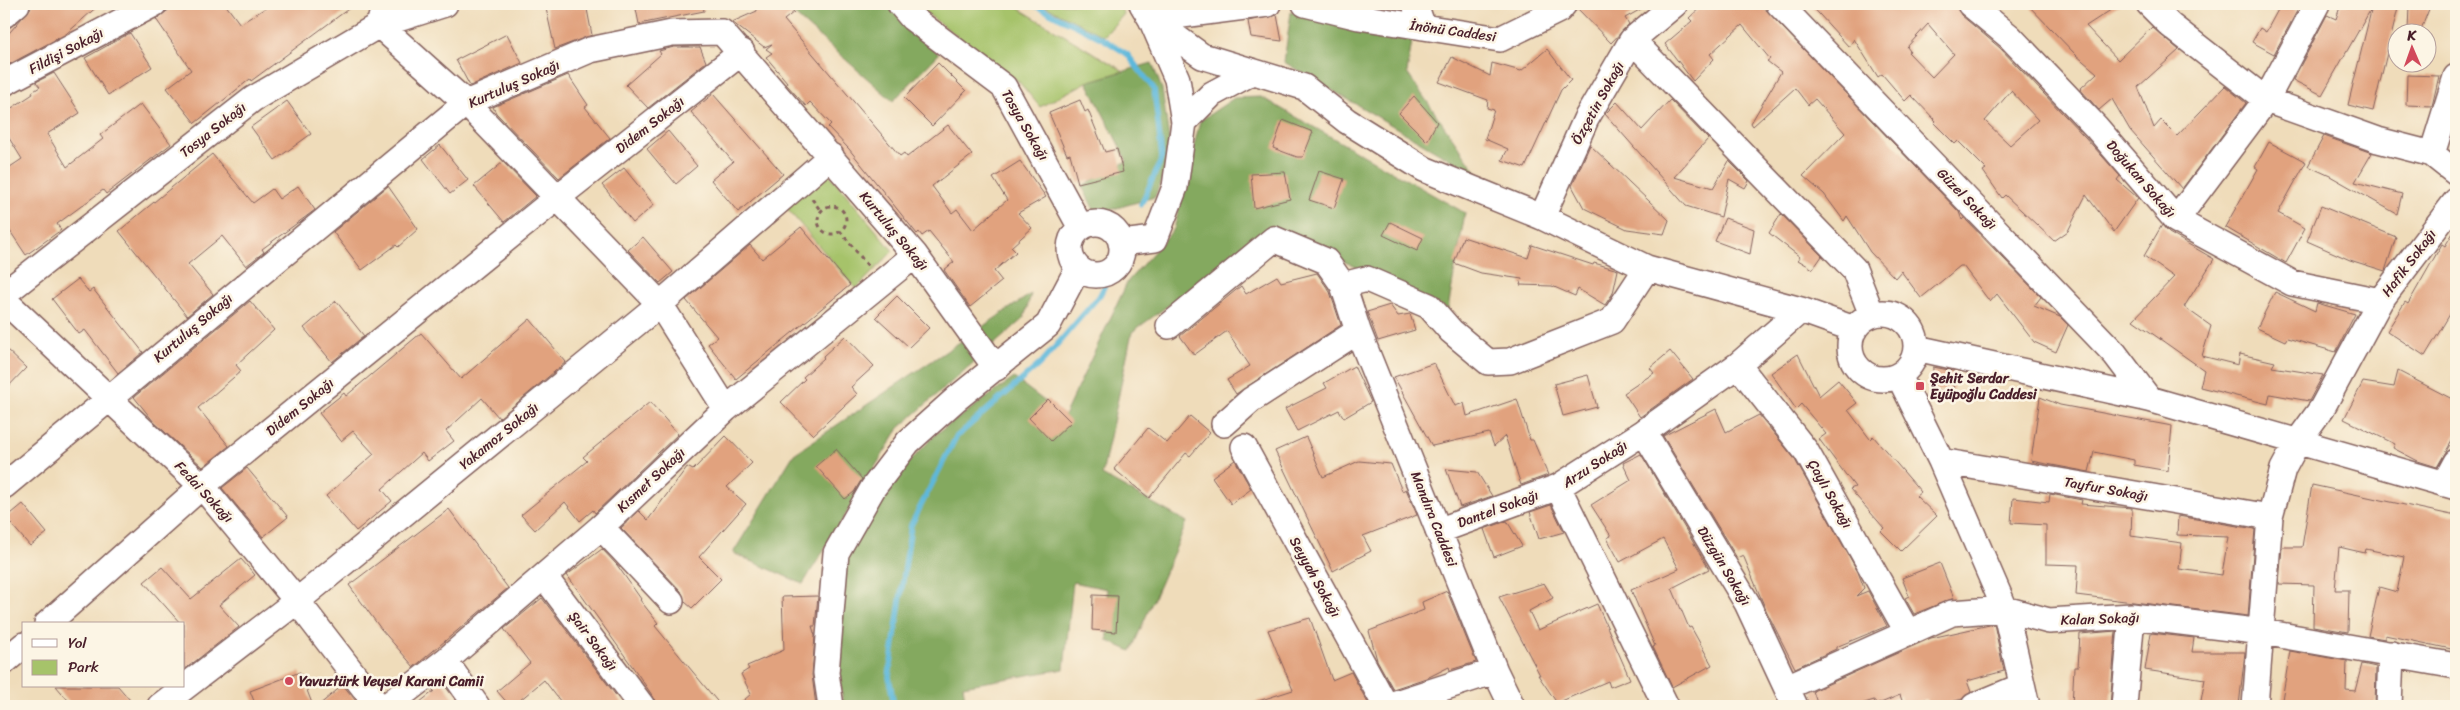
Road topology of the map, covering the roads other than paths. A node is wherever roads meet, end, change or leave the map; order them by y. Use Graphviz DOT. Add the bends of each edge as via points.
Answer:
graph roads {
  1 [pos="17,4"];
  2 [pos="154,4"];
  3 [pos="445,4"];
  4 [pos="900,4"];
  5 [pos="1268,4"];
  6 [pos="1564,4"];
  7 [pos="1675,4"];
  8 [pos="1779,4"];
  9 [pos="1970,4"];
  10 [pos="2149,4"];
  11 [pos="2317,4"];
  12 [pos="1315,5"];
  13 [pos="1146,11"];
  14 [pos="382,14"];
  15 [pos="4,15"];
  16 [pos="1419,15"];
  17 [pos="1632,40"];
  18 [pos="742,52"];
  19 [pos="1202,56"];
  20 [pos="1251,73"];
  21 [pos="2456,78"];
  22 [pos="1177,79"];
  23 [pos="4,83"];
  24 [pos="1212,94"];
  25 [pos="2266,100"];
  26 [pos="466,103"];
  27 [pos="1184,122"];
  28 [pos="2432,154"];
  29 [pos="831,156"];
  30 [pos="2456,173"];
  31 [pos="558,196"];
  32 [pos="2456,201"];
  33 [pos="1542,217"];
  34 [pos="2176,220"];
  35 [pos="1081,228"];
  36 [pos="1121,243"];
  37 [pos="916,255"];
  38 [pos="1078,268"];
  39 [pos="1647,268"];
  40 [pos="1343,285"];
  41 [pos="4,294"];
  42 [pos="4,300"];
  43 [pos="2380,301"];
  44 [pos="660,304"];
  45 [pos="1801,310"];
  46 [pos="1863,322"];
  47 [pos="1169,326"];
  48 [pos="1358,331"];
  49 [pos="1916,348"];
  50 [pos="1738,365"];
  51 [pos="996,368"];
  52 [pos="1899,376"];
  53 [pos="109,398"];
  54 [pos="2149,399"];
  55 [pos="726,409"];
  56 [pos="1224,424"];
  57 [pos="1644,432"];
  58 [pos="2298,441"];
  59 [pos="1244,447"];
  60 [pos="1941,461"];
  61 [pos="2456,462"];
  62 [pos="4,486"];
  63 [pos="202,486"];
  64 [pos="2450,486"];
  65 [pos="1558,487"];
  66 [pos="2270,516"];
  67 [pos="601,527"];
  68 [pos="1438,531"];
  69 [pos="544,576"];
  70 [pos="297,601"];
  71 [pos="671,601"];
  72 [pos="2005,609"];
  73 [pos="2132,616"];
  74 [pos="49,622"];
  75 [pos="2263,632"];
  76 [pos="1908,633"];
  77 [pos="22,646"];
  78 [pos="2391,654"];
  79 [pos="445,661"];
  80 [pos="4,662"];
  81 [pos="2456,666"];
  82 [pos="1495,671"];
  83 [pos="185,687"];
  84 [pos="183,688"];
  85 [pos="1791,696"];
  86 [pos="2024,696"];
  87 [pos="160,706"];
  88 [pos="378,706"];
  89 [pos="387,706"];
  90 [pos="477,706"];
  91 [pos="642,706"];
  92 [pos="831,706"];
  93 [pos="1386,706"];
  94 [pos="1512,706"];
  95 [pos="1666,706"];
  96 [pos="1974,706"];
  97 [pos="2124,706"];
  98 [pos="2255,706"];
  99 [pos="2389,706"];
  1 -- 15 [label="street"];
  2 -- 23 [label="street, Fildişi Sokağı"];
  3 -- 14 [label="street, Tosya Sokağı"];
  4 -- 35 [label="street, Tosya Sokağı" via="912,18 1004,87"];
  5 -- 13 [label="street"];
  6 -- 16 [label="street, İnönü Caddesi" via="1559,10 1500,39"];
  7 -- 17 [label="street, Özçetin Sokağı"];
  8 -- 54 [label="street, Güzel Sokağı" via="2115,354"];
  9 -- 34 [label="street, Doğukan Sokağı" via="2010,38 2096,127"];
  10 -- 25 [label="street" via="2170,25"];
  11 -- 25 [label="street"];
  12 -- 16 [label="street, İnönü Caddesi" via="1359,17"];
  13 -- 19 [label="street"];
  13 -- 22 [label="street"];
  14 -- 26 [label="street"];
  14 -- 41 [label="street, Tosya Sokağı" via="253,99"];
  17 -- 33 [label="street, Özçetin Sokağı" via="1586,119"];
  17 -- 46 [label="street" via="1854,269"];
  18 -- 26 [label="street, Kurtuluş Sokağı" via="722,32 672,34 590,50"];
  18 -- 29 [label="street, Kurtuluş Sokağı"];
  18 -- 31 [label="street, Didem Sokağı"];
  19 -- 20 [label="street"];
  19 -- 22 [label="street"];
  20 -- 24 [label="street"];
  20 -- 33 [label="street" via="1304,88 1347,121 1424,169"];
  21 -- 28 [label="street"];
  22 -- 24 [label="street"];
  22 -- 27 [label="street"];
  24 -- 27 [label="street"];
  25 -- 28 [label="street" via="2378,140"];
  25 -- 34 [label="street"];
  26 -- 31 [label="street"];
  26 -- 53 [label="street, Kurtuluş Sokağı"];
  27 -- 36 [label="street" via="1176,188 1155,239"];
  28 -- 30 [label="street"];
  29 -- 37 [label="street, Kurtuluş Sokağı"];
  29 -- 44 [label="street, Yakamoz Sokağı"];
  31 -- 44 [label="street"];
  31 -- 63 [label="street, Didem Sokağı"];
  32 -- 43 [label="street, Hafik Sokağı"];
  33 -- 39 [label="street"];
  34 -- 43 [label="street, Doğukan Sokağı" via="2292,283"];
  35 -- 36 [label="street" via="1105,225 1112,229"];
  35 -- 38 [label="street" via="1070,248"];
  36 -- 38 [label="street" via="1120,259 1109,272 1093,275"];
  37 -- 51 [label="street, Kurtuluş Sokağı"];
  37 -- 55 [label="street, Kısmet Sokağı"];
  38 -- 51 [label="street" via="1048,325"];
  39 -- 40 [label="street" via="1612,322 1510,361 1488,362 1451,331 1429,306 1368,279"];
  39 -- 45 [label="street"];
  40 -- 47 [label="street, Mandıra Caddesi" via="1326,261 1274,239"];
  40 -- 48 [label="street, Mandıra Caddesi"];
  42 -- 53 [label="street, Fedai Sokağı"];
  43 -- 58 [label="street, Hafik Sokağı" via="2322,408"];
  44 -- 55 [label="street"];
  44 -- 70 [label="street, Yakamoz Sokağı"];
  45 -- 46 [label="street"];
  45 -- 50 [label="street, Arzu Sokağı"];
  46 -- 49 [label="street" via="1886,312 1896,315 1912,329"];
  46 -- 52 [label="street" via="1849,348 1858,370 1879,380"];
  48 -- 56 [label="street" via="1251,400"];
  48 -- 68 [label="street, Mandıra Caddesi"];
  49 -- 52 [label="street" via="1914,360"];
  49 -- 54 [label="street"];
  50 -- 57 [label="street, Arzu Sokağı"];
  50 -- 76 [label="street, Çaylı Sokağı" via="1806,451"];
  51 -- 92 [label="street" via="908,442 872,488 836,553 826,673"];
  52 -- 60 [label="street"];
  53 -- 62 [label="street, Kurtuluş Sokağı"];
  53 -- 63 [label="street, Fedai Sokağı"];
  54 -- 58 [label="street"];
  55 -- 67 [label="street, Kısmet Sokağı"];
  57 -- 65 [label="street, Arzu Sokağı"];
  57 -- 85 [label="street, Düzgün Sokağı" via="1747,603"];
  58 -- 64 [label="street"];
  58 -- 66 [label="street, Hafik Sokağı" via="2283,469"];
  59 -- 93 [label="street, Seyyah Sokağı"];
  60 -- 66 [label="street, Tayfur Sokağı"];
  60 -- 72 [label="street"];
  61 -- 64 [label="street"];
  63 -- 70 [label="street, Fedai Sokağı"];
  63 -- 74 [label="street, Didem Sokağı"];
  65 -- 68 [label="street, Dantel Sokağı"];
  65 -- 95 [label="street, Arzu Sokağı"];
  66 -- 75 [label="street, Hafik Sokağı"];
  67 -- 69 [label="street, Kısmet Sokağı"];
  67 -- 71 [label="street"];
  68 -- 82 [label="street, Mandıra Caddesi"];
  69 -- 79 [label="street, Kısmet Sokağı"];
  69 -- 91 [label="street, Şair Sokağı"];
  70 -- 83 [label="street, Yakamoz Sokağı"];
  70 -- 88 [label="street, Fedai Sokağı"];
  72 -- 73 [label="street, Kalan Sokağı" via="2049,621"];
  72 -- 76 [label="street, Kalan Sokağı" via="1952,613"];
  72 -- 86 [label="street"];
  73 -- 75 [label="street, Kalan Sokağı"];
  73 -- 97 [label="street"];
  75 -- 78 [label="street, Kalan Sokağı"];
  75 -- 98 [label="street, Hafik Sokağı"];
  76 -- 85 [label="street, Kalan Sokağı"];
  77 -- 80 [label="street"];
  78 -- 81 [label="street, Kalan Sokağı"];
  78 -- 99 [label="street"];
  79 -- 89 [label="street, Kısmet Sokağı"];
  79 -- 90 [label="street"];
  82 -- 93 [label="street"];
  82 -- 94 [label="street, Mandıra Caddesi"];
  84 -- 87 [label="street, Yakamoz Sokağı"];
  86 -- 96 [label="street"];
}
